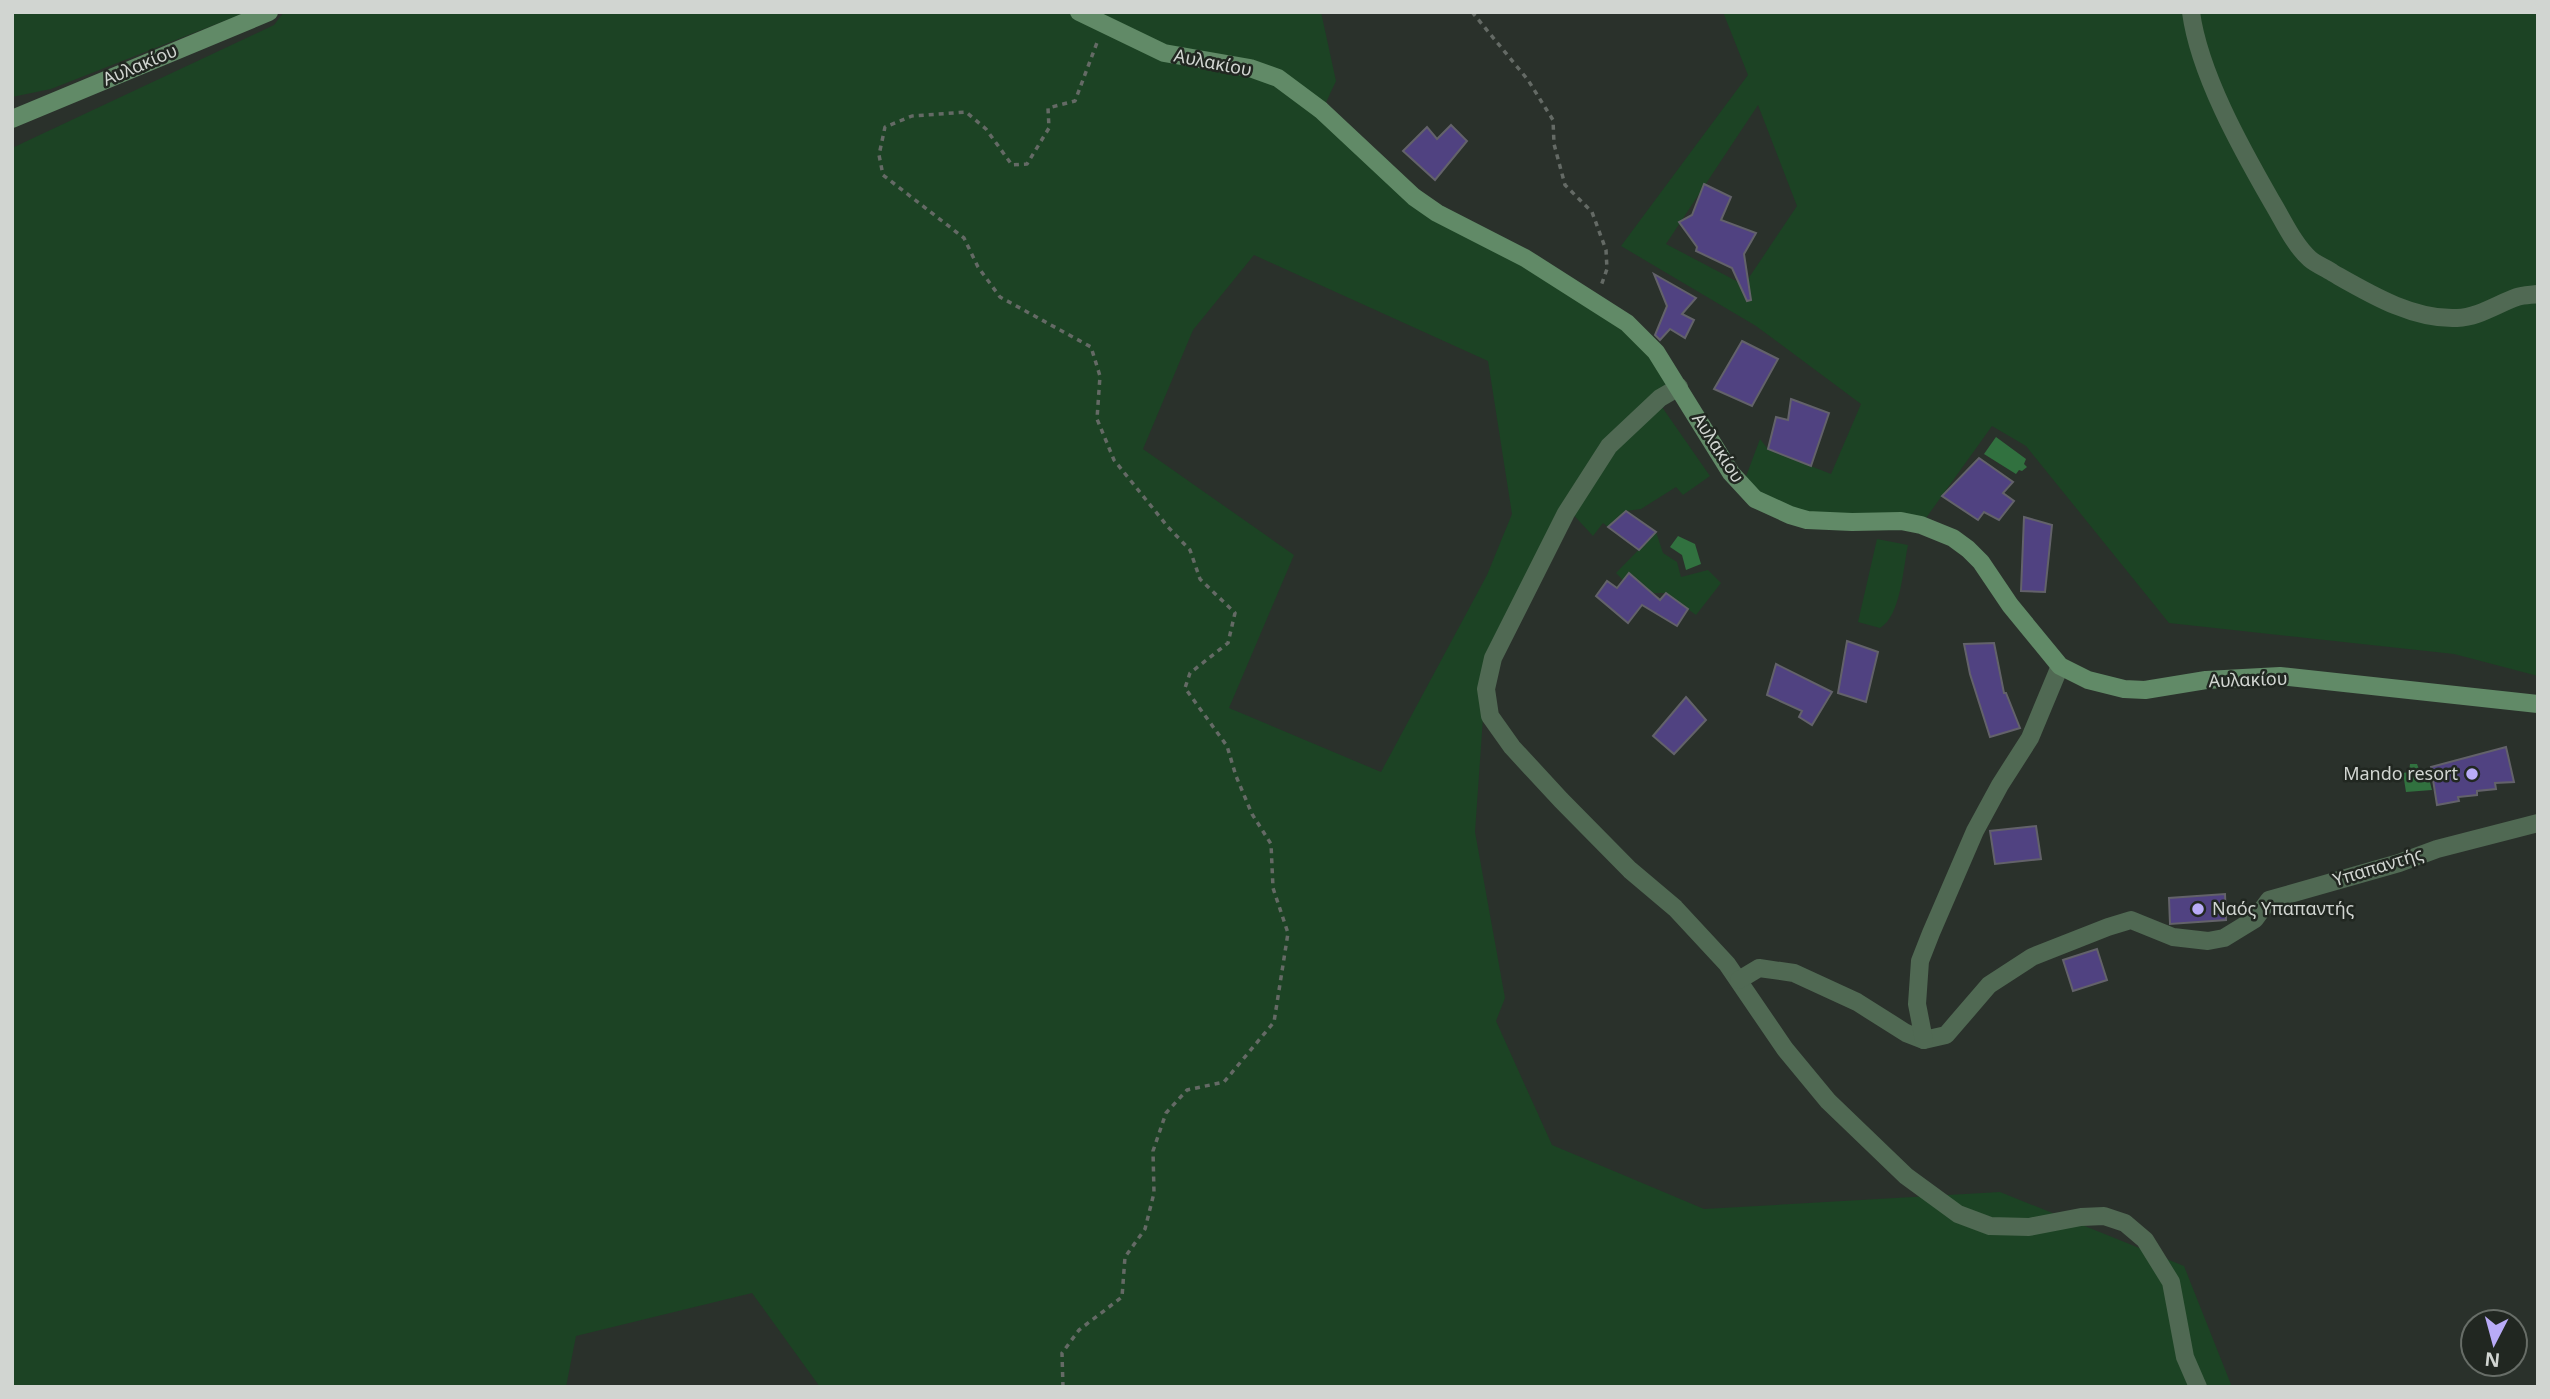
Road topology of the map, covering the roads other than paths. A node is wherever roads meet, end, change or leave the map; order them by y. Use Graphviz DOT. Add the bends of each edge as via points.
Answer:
graph roads {
  1 [pos="269,12"];
  2 [pos="1079,12"];
  3 [pos="2191,12"];
  4 [pos="12,118"];
  5 [pos="2538,294"];
  6 [pos="1679,387"];
  7 [pos="2060,666"];
  8 [pos="2538,704"];
  9 [pos="2538,823"];
  10 [pos="1740,981"];
  11 [pos="1924,1040"];
  12 [pos="2199,1387"];
  1 -- 4 [label="street, Αυλακίου"];
  2 -- 6 [label="street, Αυλακίου" via="1164,53 1250,68 1278,78 1321,110 1414,197 1525,258 1595,301 1642,337"];
  3 -- 5 [label="street" via="2215,92 2262,184 2311,259 2368,293 2437,316 2457,318"];
  6 -- 7 [label="street, Αυλακίου" via="1731,473 1755,499 1807,520 1901,520 1953,538 1981,562"];
  6 -- 10 [label="street" via="1660,398 1609,446 1568,509 1493,658 1486,689 1490,716 1512,747 1630,870 1675,908"];
  7 -- 8 [label="street, Αυλακίου" via="2088,680 2124,689 2280,676"];
  7 -- 11 [label="street" via="2030,738 1975,831 1920,961 1917,1004"];
  9 -- 11 [label="street, Υπαπαντής" via="2269,900 2255,919 2224,938 2183,939 2131,920 2032,957 1989,985 1946,1035"];
  10 -- 11 [label="street" via="1759,968 1794,972"];
  10 -- 12 [label="street" via="1785,1049 1828,1101 1906,1176 1958,1214 1990,1226 2029,1227 2104,1216 2125,1223 2145,1240 2171,1282 2185,1357"];
}
